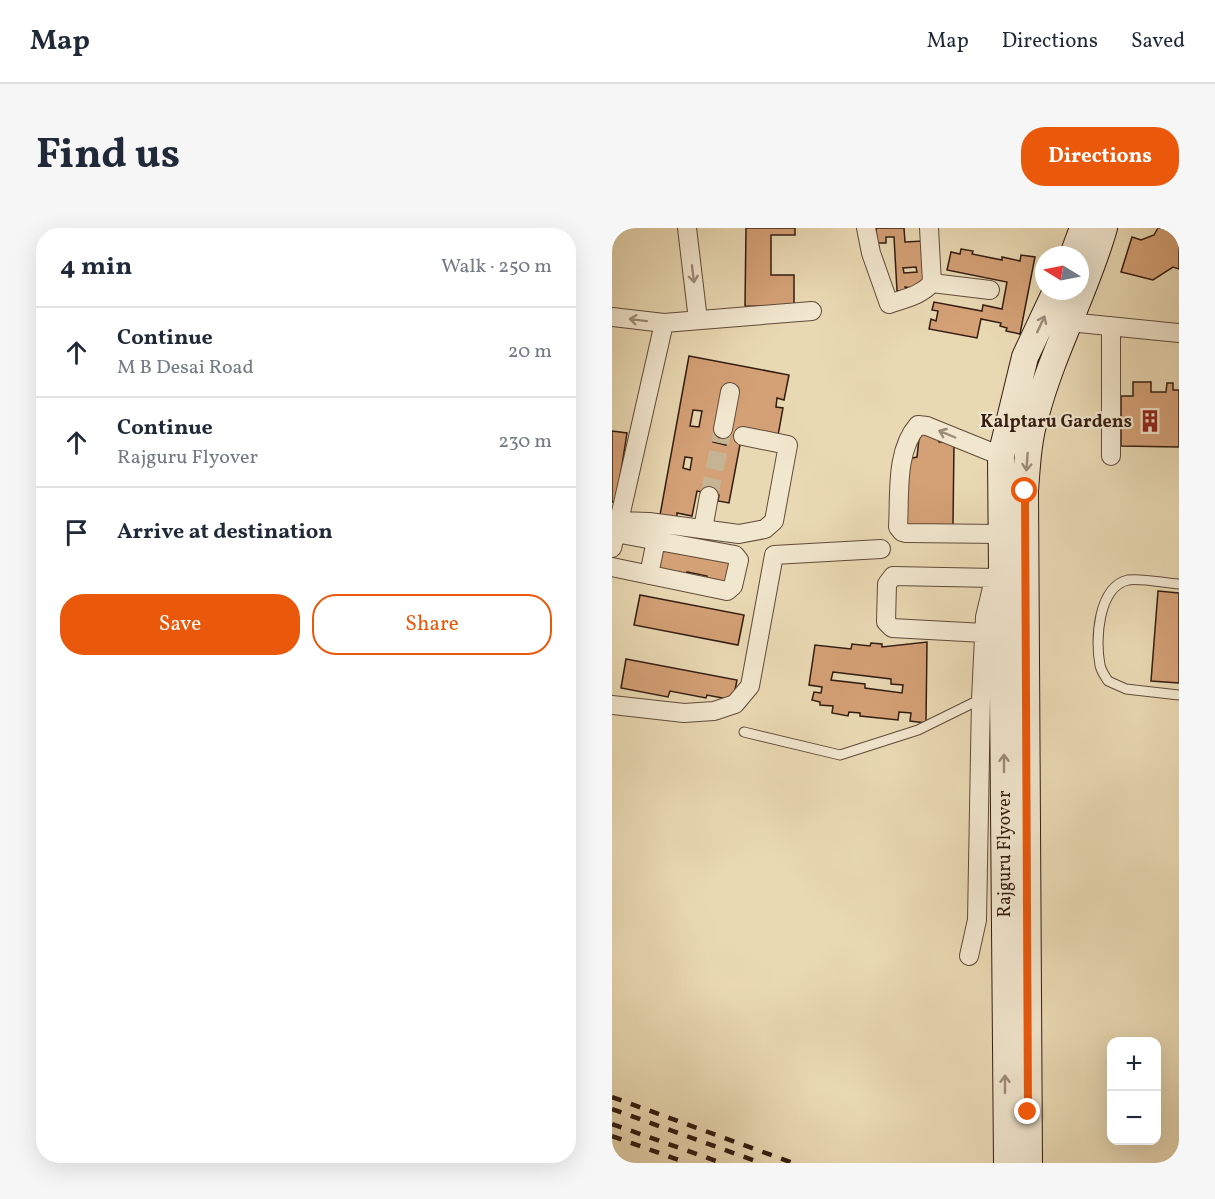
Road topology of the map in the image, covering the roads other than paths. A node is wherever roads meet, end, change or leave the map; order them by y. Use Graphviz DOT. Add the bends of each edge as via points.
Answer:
graph roads {
  1 [pos="687,228"];
  2 [pos="866,228"];
  3 [pos="929,228"];
  4 [pos="1083,228"];
  5 [pos="1104,228"];
  6 [pos="1076,246"];
  7 [pos="932,283"];
  8 [pos="990,290"];
  9 [pos="1052,300"];
  10 [pos="812,310"];
  11 [pos="612,317"];
  12 [pos="698,320"];
  13 [pos="1069,322"];
  14 [pos="664,323"];
  15 [pos="1111,326"];
  16 [pos="1179,333"];
  17 [pos="1025,357"];
  18 [pos="1052,365"];
  19 [pos="730,392"];
  20 [pos="1001,456"];
  21 [pos="1111,456"];
  22 [pos="709,496"];
  23 [pos="960,521"];
  24 [pos="703,529"];
  25 [pos="614,531"];
  26 [pos="1008,535"];
  27 [pos="656,540"];
  28 [pos="881,549"];
  29 [pos="612,567"];
  30 [pos="649,575"];
  31 [pos="994,578"];
  32 [pos="1179,584"];
  33 [pos="1015,608"];
  34 [pos="984,633"];
  35 [pos="1179,694"];
  36 [pos="981,699"];
  37 [pos="612,705"];
  38 [pos="744,732"];
  39 [pos="969,956"];
  40 [pos="1007,1163"];
  41 [pos="1029,1163"];
  1 -- 12 [label="street, one-way"];
  2 -- 7 [label="street" via="889,303 909,299"];
  3 -- 7 [label="street"];
  4 -- 6 [label="main road"];
  5 -- 13 [label="main road"];
  7 -- 8 [label="street"];
  17 -- 9 [label="main road, one-way"];
  10 -- 12 [label="street"];
  14 -- 11 [label="street, one-way"];
  12 -- 14 [label="street"];
  13 -- 15 [label="street"];
  13 -- 18 [label="main road"];
  14 -- 25 [label="street"];
  15 -- 16 [label="street"];
  15 -- 21 [label="street"];
  17 -- 18 [label="street"];
  17 -- 20 [label="main road"];
  18 -- 26 [label="main road, one-way" via="1028,448 1025,491"];
  19 -- 24 [label="street" via="728,433 789,445 774,521 765,530 740,534"];
  20 -- 26 [label="main road"];
  20 -- 26 [label="street, one-way" via="918,425 902,463 898,527 906,533"];
  22 -- 24 [label="street"];
  23 -- 26 [label="street"];
  24 -- 25 [label="street" via="648,522"];
  25 -- 27 [label="street"];
  26 -- 31 [label="street"];
  26 -- 33 [label="main road, Rajguru Flyover"];
  27 -- 30 [label="street"];
  27 -- 30 [label="street" via="735,555 739,560 733,586 728,591"];
  28 -- 37 [label="street" via="774,555 750,686 735,704 714,711 684,713"];
  29 -- 30 [label="street"];
  31 -- 34 [label="street"];
  31 -- 34 [label="street" via="893,576 887,584 886,622 892,628"];
  32 -- 35 [label="lane" via="1130,580 1116,585 1104,604 1098,648 1100,667 1108,681 1126,688"];
  40 -- 33 [label="main road, Rajguru Flyover, one-way"];
  33 -- 41 [label="main road, Rajguru Flyover"];
  34 -- 36 [label="street"];
  36 -- 38 [label="lane" via="918,730 840,755"];
  36 -- 39 [label="street" via="977,920"];
}
